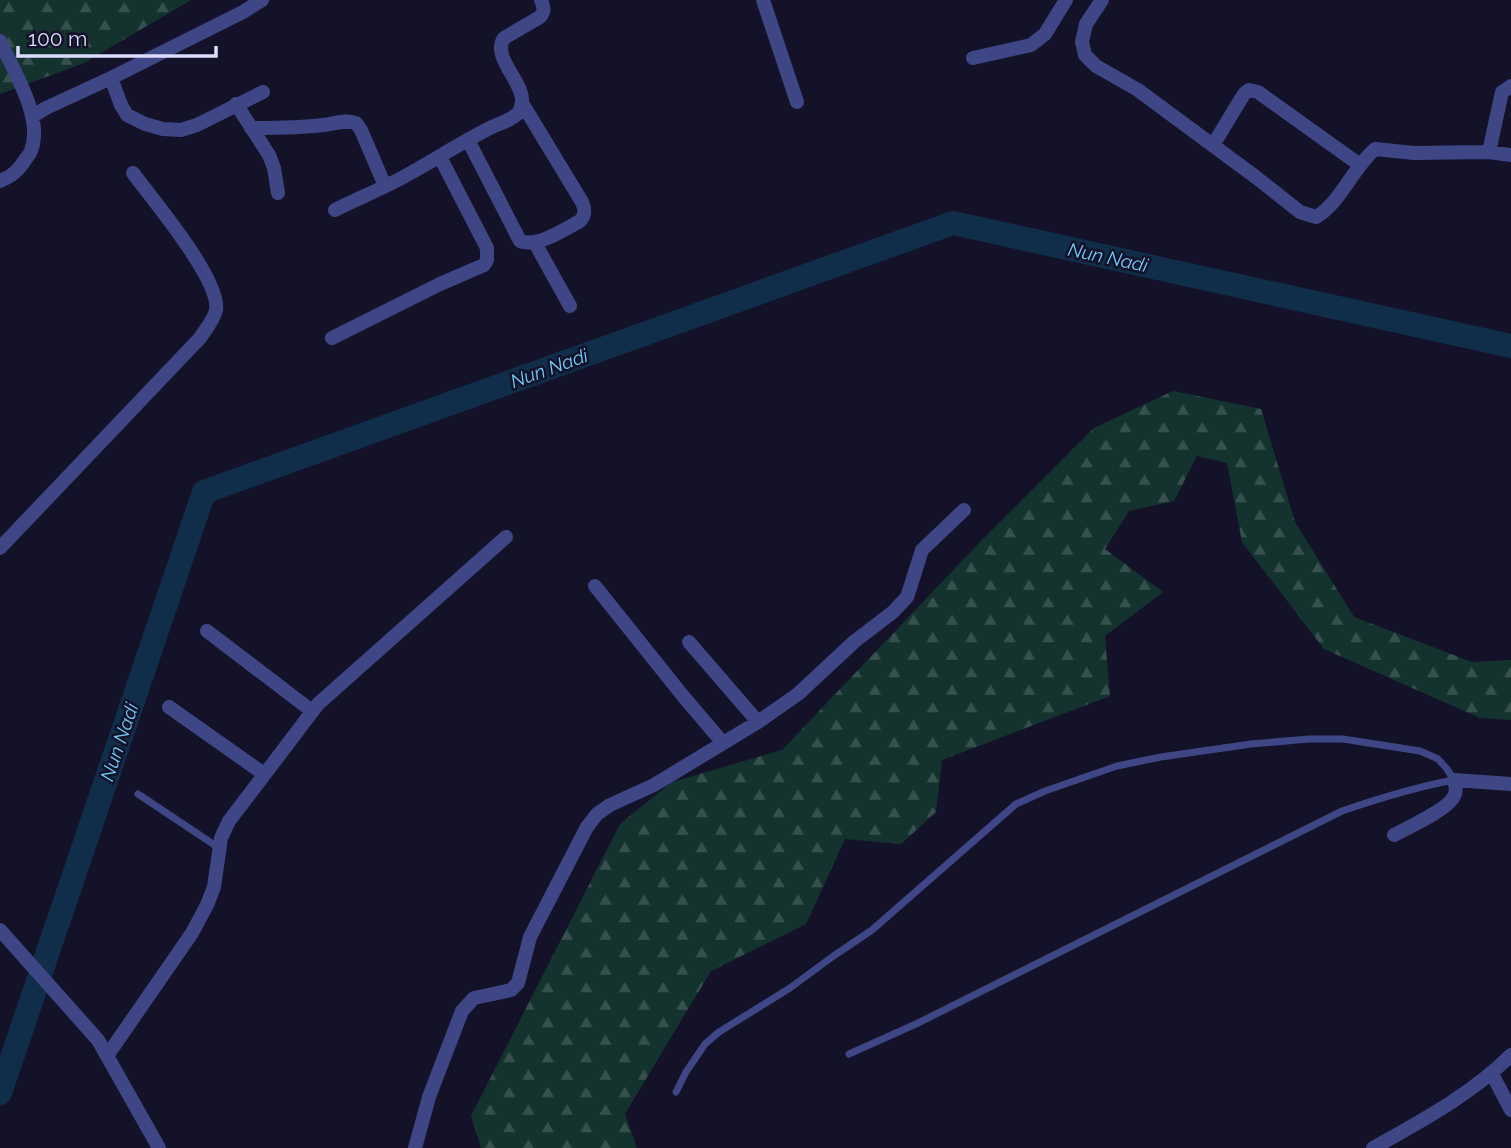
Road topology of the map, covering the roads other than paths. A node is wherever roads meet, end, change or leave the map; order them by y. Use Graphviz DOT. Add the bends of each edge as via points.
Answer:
graph roads {
  1 [pos="262,0"];
  2 [pos="541,0"];
  3 [pos="763,0"];
  4 [pos="1066,0"];
  5 [pos="1102,0"];
  6 [pos="0,41"];
  7 [pos="973,58"];
  8 [pos="111,78"];
  9 [pos="1511,86"];
  10 [pos="263,92"];
  11 [pos="797,102"];
  12 [pos="522,103"];
  13 [pos="236,104"];
  14 [pos="33,116"];
  15 [pos="251,128"];
  16 [pos="468,140"];
  17 [pos="1213,145"];
  18 [pos="1489,152"];
  19 [pos="1511,155"];
  20 [pos="440,157"];
  21 [pos="1360,165"];
  22 [pos="133,173"];
  23 [pos="0,181"];
  24 [pos="385,186"];
  25 [pos="278,193"];
  26 [pos="335,210"];
  27 [pos="535,243"];
  28 [pos="569,306"];
  29 [pos="332,338"];
  30 [pos="964,510"];
  31 [pos="506,537"];
  32 [pos="0,548"];
  33 [pos="594,586"];
  34 [pos="207,631"];
  35 [pos="690,642"];
  36 [pos="169,707"];
  37 [pos="312,712"];
  38 [pos="758,722"];
  39 [pos="723,743"];
  40 [pos="264,774"];
  41 [pos="1454,780"];
  42 [pos="1511,784"];
  43 [pos="138,794"];
  44 [pos="1394,835"];
  45 [pos="219,848"];
  46 [pos="0,930"];
  47 [pos="849,1054"];
  48 [pos="1511,1055"];
  49 [pos="107,1056"];
  50 [pos="1492,1074"];
  51 [pos="676,1092"];
  52 [pos="1511,1110"];
  53 [pos="159,1148"];
  54 [pos="415,1148"];
  55 [pos="1373,1148"];
  1 -- 8 [label="street"];
  2 -- 12 [label="street" via="544,13 540,18 501,42"];
  3 -- 11 [label="street"];
  4 -- 7 [label="street" via="1045,34 1031,45"];
  5 -- 17 [label="street" via="1086,24 1085,55"];
  6 -- 14 [label="street"];
  8 -- 13 [label="street" via="127,115 163,129 197,125"];
  8 -- 14 [label="street"];
  9 -- 18 [label="street" via="1502,92"];
  10 -- 13 [label="street"];
  12 -- 16 [label="street" via="511,118"];
  12 -- 27 [label="street" via="585,209 580,221"];
  13 -- 15 [label="street"];
  14 -- 23 [label="street" via="31,151 14,175"];
  15 -- 24 [label="street" via="356,122"];
  15 -- 25 [label="street" via="274,167"];
  16 -- 20 [label="street"];
  16 -- 27 [label="street" via="520,241"];
  17 -- 21 [label="street" via="1300,212 1315,217 1327,210"];
  17 -- 21 [label="street" via="1249,90"];
  18 -- 19 [label="street"];
  18 -- 21 [label="street" via="1375,149"];
  20 -- 24 [label="street"];
  20 -- 29 [label="street" via="487,248 487,260"];
  22 -- 32 [label="street" via="206,274 216,312 200,338"];
  24 -- 26 [label="street"];
  27 -- 28 [label="street"];
  30 -- 38 [label="street" via="922,550 911,588 893,612 798,694"];
  31 -- 37 [label="street"];
  33 -- 39 [label="street"];
  34 -- 37 [label="street"];
  35 -- 38 [label="street"];
  36 -- 40 [label="street"];
  37 -- 40 [label="street"];
  38 -- 39 [label="street"];
  39 -- 54 [label="street" via="654,785 610,805 587,827 530,937 518,984 511,990 474,998 462,1011"];
  40 -- 45 [label="street" via="229,821"];
  41 -- 42 [label="street"];
  41 -- 44 [label="street" via="1457,789 1452,801"];
  41 -- 47 [label="lane" via="1342,811"];
  41 -- 51 [label="lane" via="1437,759 1420,751 1343,738 1238,746 1128,764 1045,791 1016,804 872,930 719,1031 705,1044"];
  43 -- 45 [label="lane"];
  45 -- 49 [label="street" via="214,887 192,933"];
  46 -- 49 [label="street"];
  48 -- 50 [label="street"];
  49 -- 53 [label="street"];
  50 -- 52 [label="street"];
  50 -- 55 [label="street"];
}
